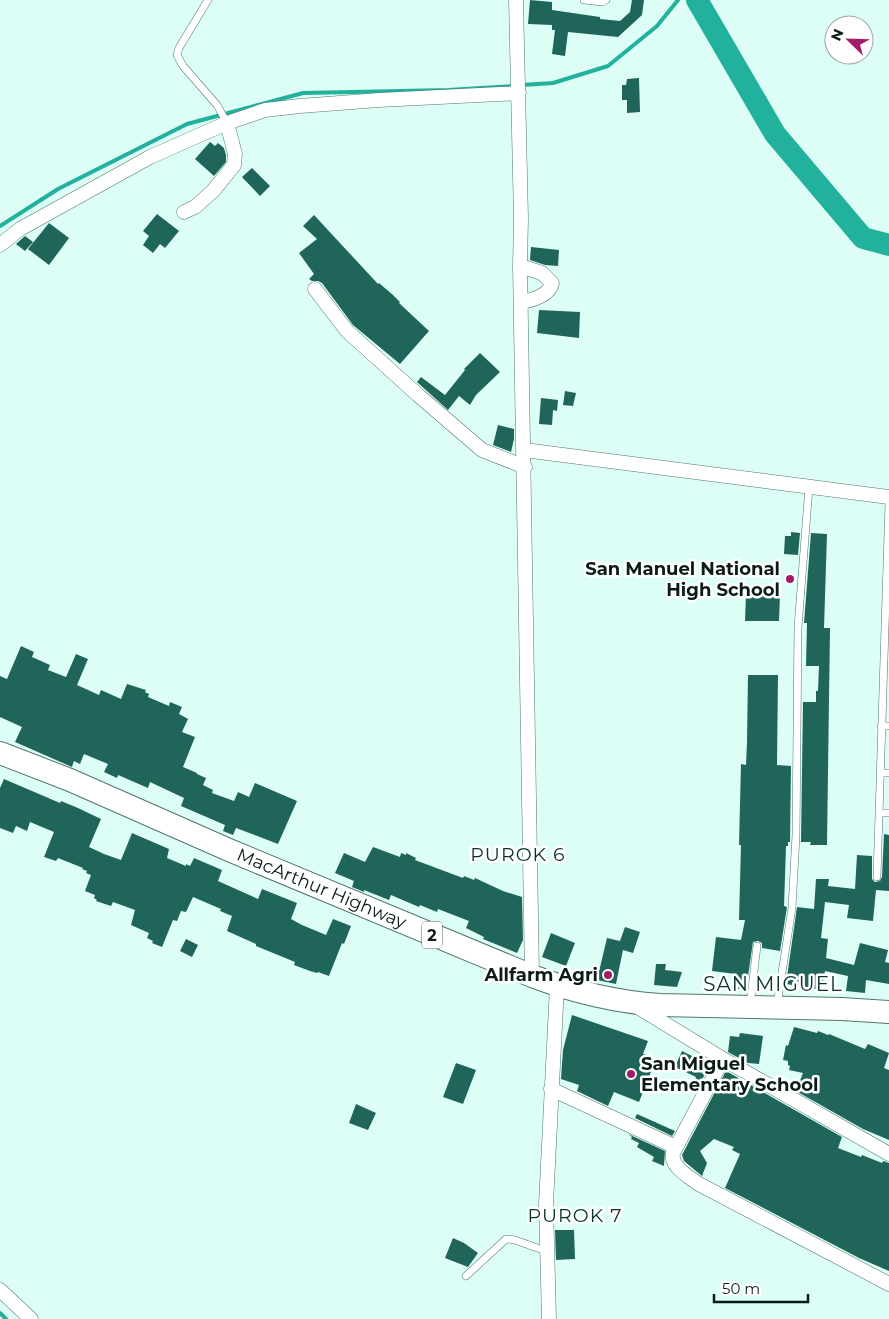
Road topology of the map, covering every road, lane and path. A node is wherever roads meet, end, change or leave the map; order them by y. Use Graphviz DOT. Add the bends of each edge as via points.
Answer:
graph roads {
  1 [pos="208,0"];
  2 [pos="516,0"];
  3 [pos="584,0"];
  4 [pos="606,0"];
  5 [pos="518,85"];
  6 [pos="225,119"];
  7 [pos="184,212"];
  8 [pos="0,245"];
  9 [pos="520,266"];
  10 [pos="315,288"];
  11 [pos="521,302"];
  12 [pos="524,450"];
  13 [pos="525,467"];
  14 [pos="809,487"];
  15 [pos="889,497"];
  16 [pos="889,503"];
  17 [pos="888,552"];
  18 [pos="887,623"];
  19 [pos="886,682"];
  20 [pos="885,726"];
  21 [pos="0,753"];
  22 [pos="880,773"];
  23 [pos="889,773"];
  24 [pos="879,813"];
  25 [pos="889,813"];
  26 [pos="877,877"];
  27 [pos="757,946"];
  28 [pos="532,976"];
  29 [pos="556,986"];
  30 [pos="631,1003"];
  31 [pos="776,1007"];
  32 [pos="750,1008"];
  33 [pos="889,1012"];
  34 [pos="723,1059"];
  35 [pos="551,1089"];
  36 [pos="676,1147"];
  37 [pos="889,1154"];
  38 [pos="547,1250"];
  39 [pos="466,1276"];
  40 [pos="889,1284"];
  41 [pos="0,1290"];
  42 [pos="30,1319"];
  43 [pos="550,1319"];
  1 -- 6 [label="lane" via="178,48 177,55"];
  2 -- 5 [label="street"];
  3 -- 4 [label="lane"];
  5 -- 6 [label="street" via="286,107"];
  5 -- 9 [label="street"];
  6 -- 7 [label="street" via="235,154 234,165 213,191"];
  6 -- 8 [label="street" via="20,229"];
  9 -- 11 [label="street"];
  9 -- 11 [label="street" via="542,273 552,283 541,296"];
  10 -- 13 [label="street" via="347,331 482,450"];
  11 -- 12 [label="street"];
  12 -- 13 [label="street"];
  12 -- 14 [label="street"];
  13 -- 28 [label="street"];
  14 -- 15 [label="street"];
  14 -- 31 [label="lane" via="798,627 792,908"];
  16 -- 17 [label="lane"];
  17 -- 18 [label="lane"];
  18 -- 19 [label="lane"];
  19 -- 20 [label="lane"];
  20 -- 22 [label="lane"];
  21 -- 28 [label="highway, MacArthur Highway / 2"];
  22 -- 23 [label="lane"];
  22 -- 24 [label="lane"];
  24 -- 25 [label="lane"];
  24 -- 26 [label="lane"];
  27 -- 32 [label="lane"];
  28 -- 29 [label="highway, MacArthur Highway / 2"];
  29 -- 30 [label="highway, MacArthur Highway / 2"];
  29 -- 35 [label="street"];
  30 -- 32 [label="highway, MacArthur Highway / 2"];
  30 -- 34 [label="street"];
  31 -- 32 [label="highway, MacArthur Highway / 2"];
  31 -- 33 [label="highway, MacArthur Highway / 2"];
  34 -- 36 [label="street"];
  34 -- 37 [label="street"];
  35 -- 36 [label="street"];
  35 -- 38 [label="street"];
  36 -- 40 [label="street" via="673,1162 697,1182"];
  38 -- 39 [label="lane" via="506,1239"];
  38 -- 43 [label="street"];
  41 -- 42 [label="street"];
}
